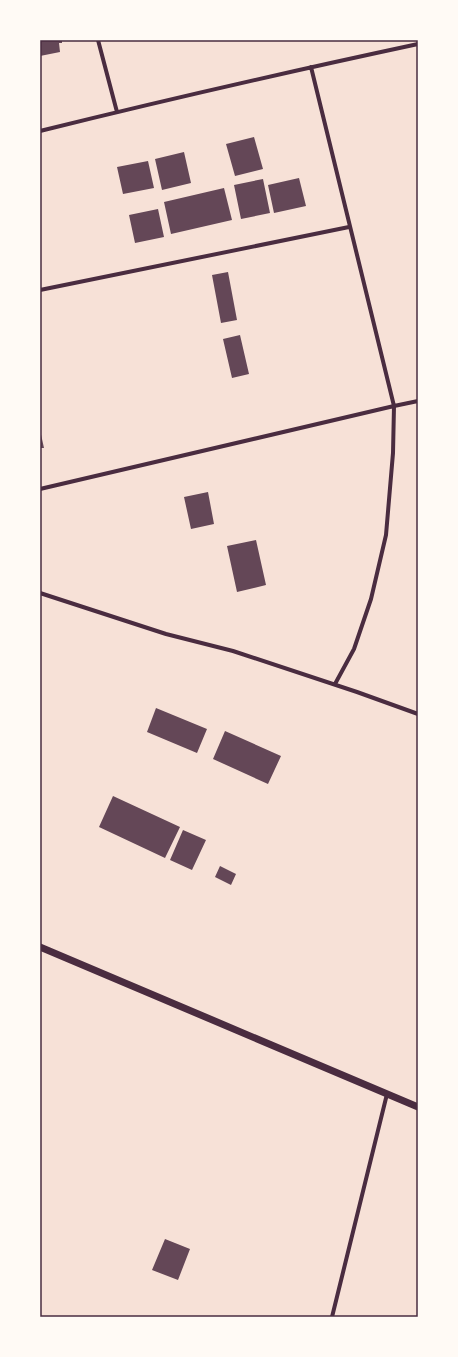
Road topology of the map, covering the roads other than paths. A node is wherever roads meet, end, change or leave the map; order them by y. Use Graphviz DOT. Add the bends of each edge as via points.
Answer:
graph roads {
  1 [pos="98,40"];
  2 [pos="418,44"];
  3 [pos="311,67"];
  4 [pos="117,112"];
  5 [pos="40,131"];
  6 [pos="349,227"];
  7 [pos="40,290"];
  8 [pos="418,401"];
  9 [pos="394,406"];
  10 [pos="40,489"];
  11 [pos="40,593"];
  12 [pos="335,684"];
  13 [pos="418,714"];
  14 [pos="40,948"];
  15 [pos="387,1094"];
  16 [pos="418,1107"];
  17 [pos="332,1317"];
  1 -- 4 [label="street"];
  2 -- 3 [label="street"];
  3 -- 4 [label="street"];
  3 -- 6 [label="street"];
  4 -- 5 [label="street"];
  6 -- 7 [label="street"];
  6 -- 9 [label="street"];
  8 -- 9 [label="street"];
  9 -- 10 [label="street"];
  9 -- 12 [label="street" via="386,535 371,599 354,649"];
  11 -- 12 [label="street" via="166,634 233,651"];
  12 -- 13 [label="street"];
  14 -- 15 [label="street"];
  15 -- 16 [label="street"];
  15 -- 17 [label="street"];
}
